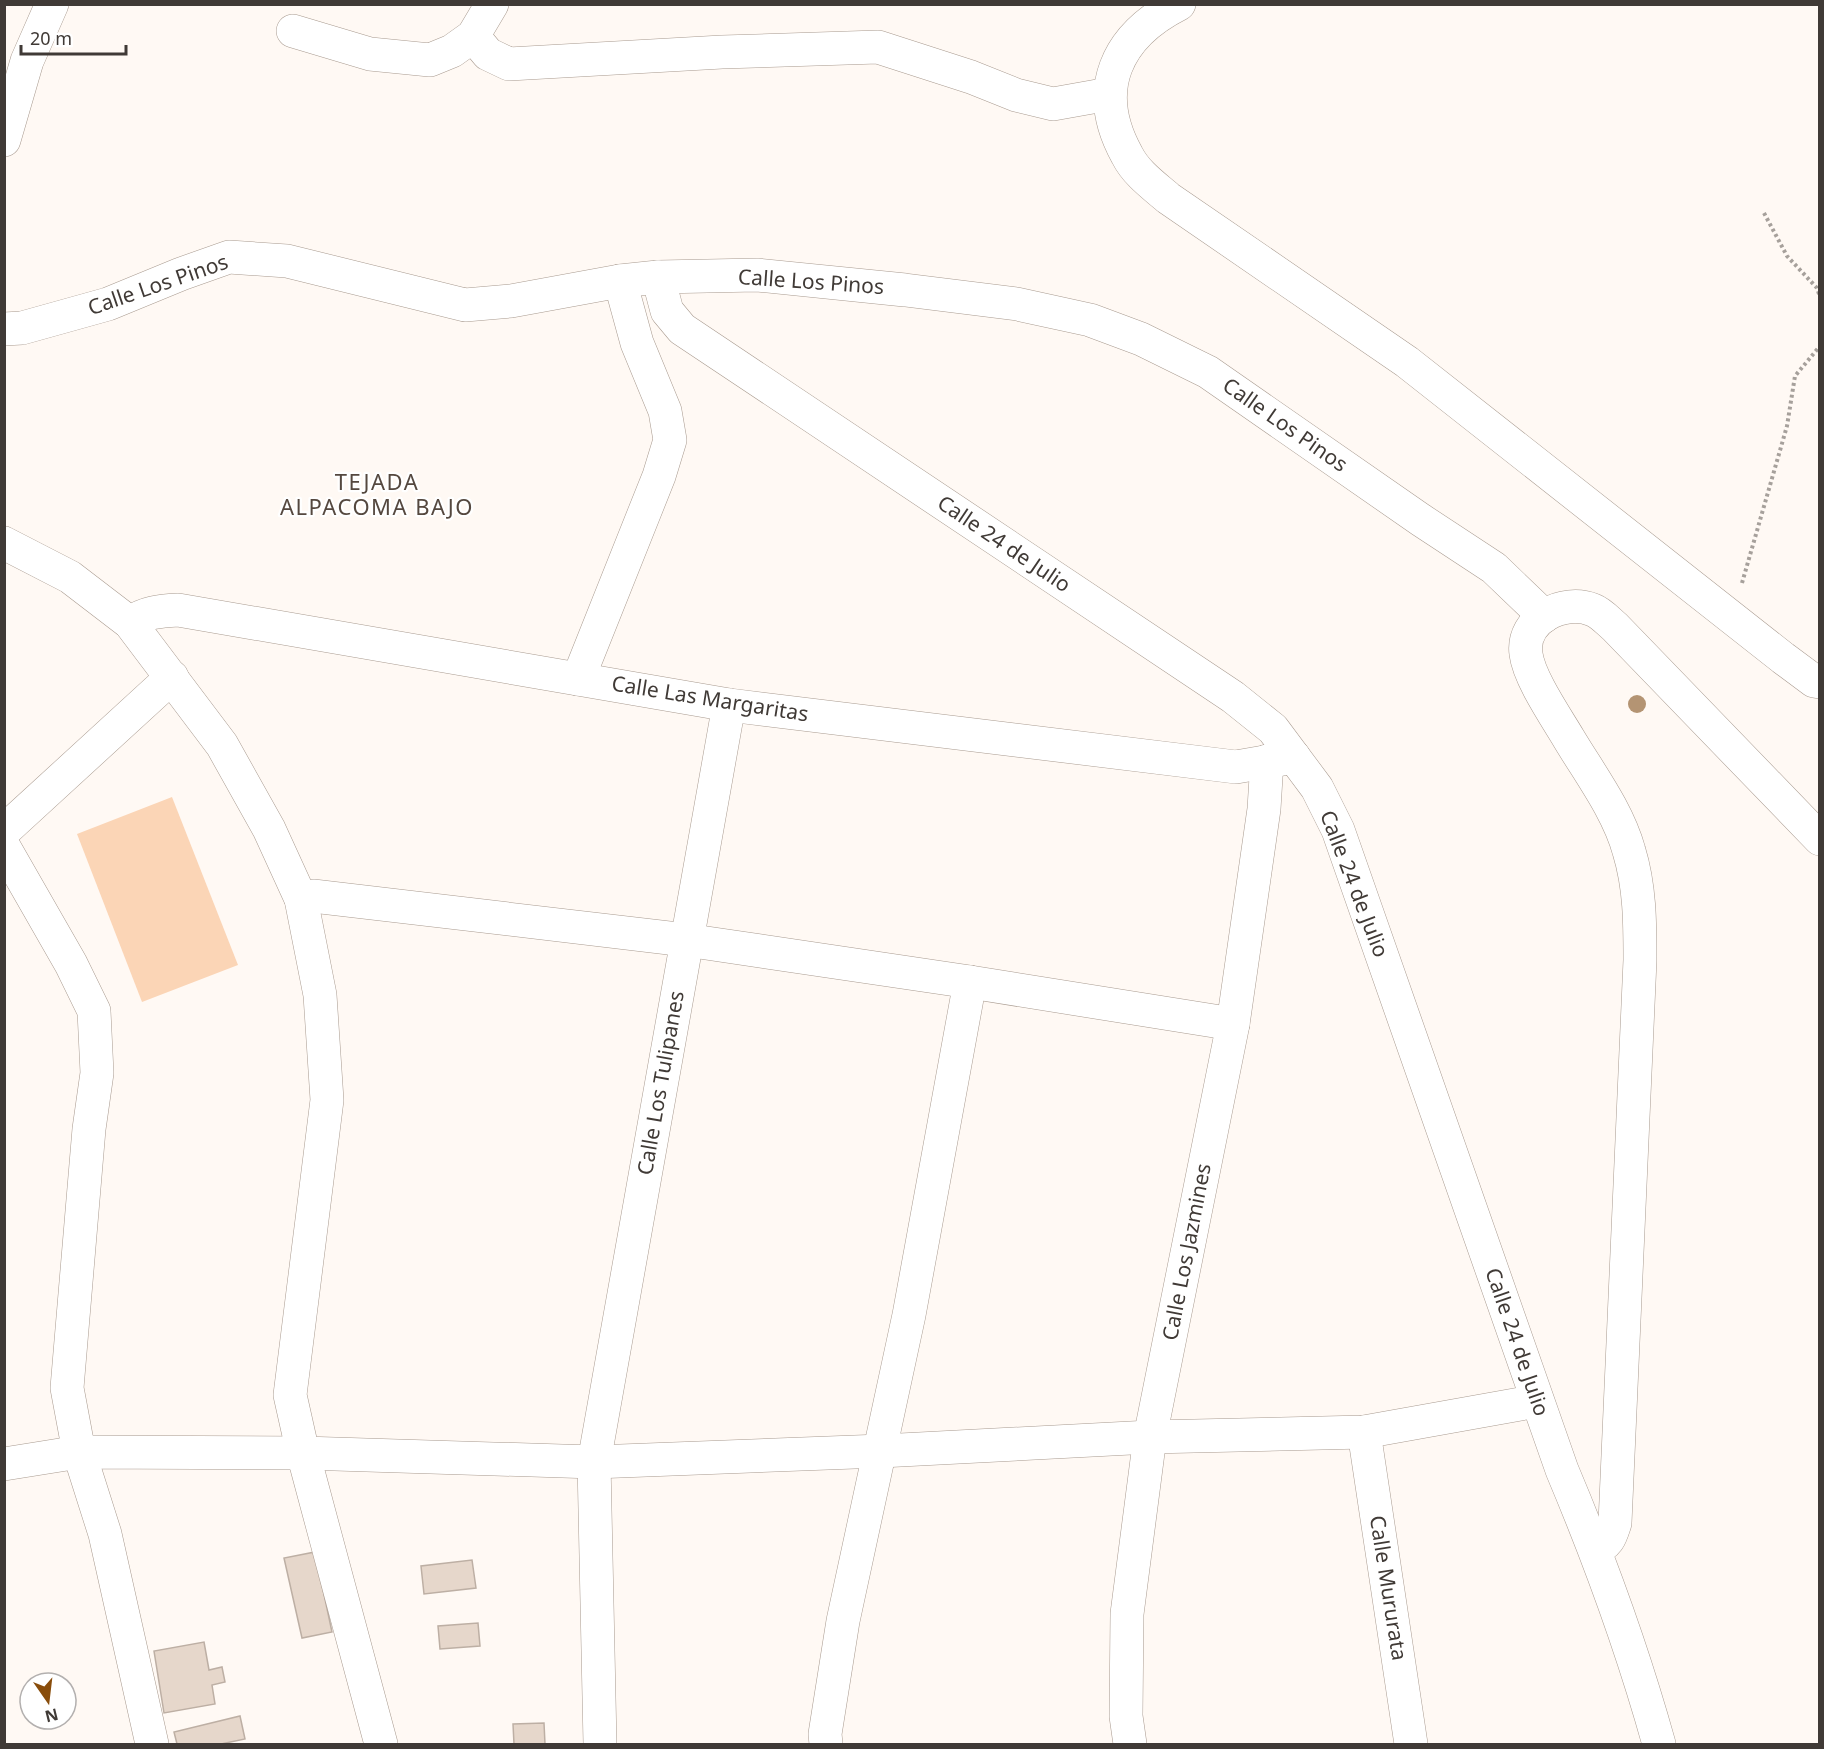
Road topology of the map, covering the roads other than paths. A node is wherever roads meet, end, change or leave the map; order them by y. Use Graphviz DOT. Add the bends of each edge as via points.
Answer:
graph roads {
  1 [pos="52,4"];
  2 [pos="492,4"];
  3 [pos="1179,4"];
  4 [pos="293,31"];
  5 [pos="473,36"];
  6 [pos="1109,94"];
  7 [pos="4,140"];
  8 [pos="658,277"];
  9 [pos="620,281"];
  10 [pos="4,329"];
  11 [pos="4,543"];
  12 [pos="1544,616"];
  13 [pos="130,623"];
  14 [pos="172,677"];
  15 [pos="578,679"];
  16 [pos="1820,682"];
  17 [pos="729,705"];
  18 [pos="1280,759"];
  19 [pos="4,831"];
  20 [pos="1820,839"];
  21 [pos="4,847"];
  22 [pos="301,899"];
  23 [pos="686,940"];
  24 [pos="970,982"];
  25 [pos="1233,1024"];
  26 [pos="1538,1401"];
  27 [pos="1364,1432"];
  28 [pos="1150,1437"];
  29 [pos="881,1451"];
  30 [pos="79,1452"];
  31 [pos="303,1453"];
  32 [pos="594,1462"];
  33 [pos="4,1464"];
  34 [pos="1595,1548"];
  35 [pos="152,1744"];
  36 [pos="381,1744"];
  37 [pos="600,1744"];
  38 [pos="826,1744"];
  39 [pos="1130,1744"];
  40 [pos="1411,1744"];
  41 [pos="1659,1744"];
  1 -- 7 [label="street" via="27,61"];
  2 -- 5 [label="street"];
  3 -- 6 [label="street" via="1133,38 1117,62"];
  4 -- 5 [label="street" via="370,54 430,60"];
  5 -- 6 [label="street" via="488,54 509,64 878,47 1053,104"];
  6 -- 16 [label="street" via="1126,155 1168,198 1407,362 1782,658"];
  8 -- 9 [label="street, Calle Los Pinos"];
  8 -- 12 [label="street, Calle Los Pinos" via="757,275 1005,302 1090,320 1141,339 1208,372 1494,568"];
  8 -- 18 [label="street, Calle 24 de Julio" via="667,311 682,328 1233,697 1273,729"];
  9 -- 10 [label="street, Calle Los Pinos" via="511,301 465,305 287,261 229,257 108,304 22,328"];
  9 -- 15 [label="street" via="637,343 665,411 670,440"];
  11 -- 13 [label="street" via="70,577"];
  12 -- 20 [label="street" via="1569,606 1593,610 1615,627"];
  12 -- 34 [label="street" via="1526,640 1528,663 1612,810 1629,850 1640,906 1615,1522 1610,1539"];
  13 -- 14 [label="street"];
  13 -- 15 [label="street, Calle Las Margaritas" via="141,615 178,610"];
  14 -- 19 [label="street"];
  14 -- 22 [label="street" via="222,745 269,829"];
  15 -- 17 [label="street, Calle Las Margaritas"];
  17 -- 18 [label="street, Calle Las Margaritas" via="1236,767"];
  17 -- 23 [label="street, Calle Los Tulipanes"];
  18 -- 25 [label="street, Calle Los Jazmines" via="1264,809"];
  18 -- 26 [label="street, Calle 24 de Julio" via="1317,788 1338,831"];
  21 -- 30 [label="street" via="94,1011 97,1073 67,1388"];
  22 -- 23 [label="street" via="313,896"];
  22 -- 31 [label="street" via="321,995 327,1100 290,1395"];
  23 -- 24 [label="street"];
  23 -- 32 [label="street, Calle Los Tulipanes"];
  24 -- 25 [label="street"];
  24 -- 29 [label="street"];
  25 -- 28 [label="street, Calle Los Jazmines"];
  26 -- 27 [label="street"];
  26 -- 34 [label="street, Calle 24 de Julio"];
  27 -- 28 [label="street"];
  27 -- 40 [label="street, Calle Mururata"];
  28 -- 29 [label="street"];
  28 -- 39 [label="street, Calle Los Jazmines" via="1126,1614 1126,1716"];
  29 -- 32 [label="street"];
  29 -- 38 [label="street" via="843,1621"];
  30 -- 31 [label="street"];
  30 -- 33 [label="street"];
  30 -- 35 [label="street" via="105,1534"];
  31 -- 32 [label="street"];
  31 -- 36 [label="street"];
  32 -- 37 [label="street, Calle Los Tulipanes"];
  34 -- 41 [label="street, Calle 24 de Julio"];
}
